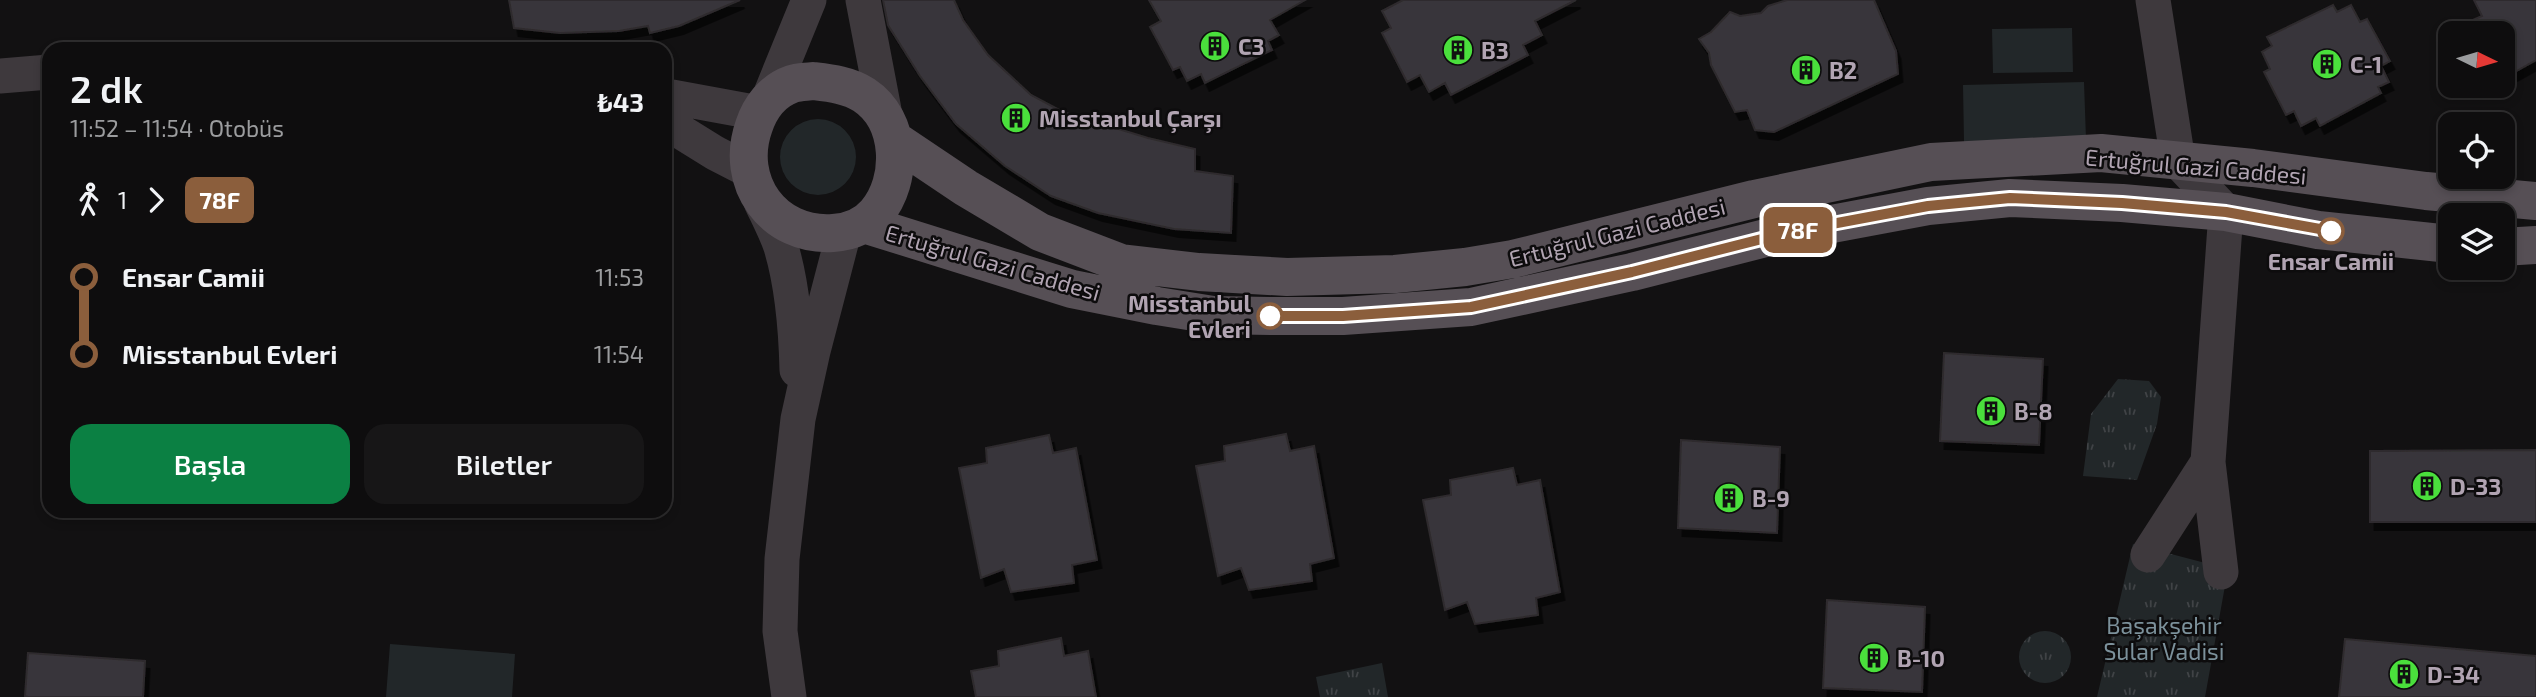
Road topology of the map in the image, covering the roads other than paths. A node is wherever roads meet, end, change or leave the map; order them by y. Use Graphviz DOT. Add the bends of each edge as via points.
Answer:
graph roads {
  1 [pos="809,0"];
  2 [pos="863,0"];
  3 [pos="2153,0"];
  4 [pos="42,73"];
  5 [pos="0,76"];
  6 [pos="672,97"];
  7 [pos="764,106"];
  8 [pos="672,126"];
  9 [pos="889,127"];
  10 [pos="2178,161"];
  11 [pos="755,186"];
  12 [pos="2536,201"];
  13 [pos="2226,212"];
  14 [pos="854,228"];
  15 [pos="2438,243"];
  16 [pos="2536,245"];
  17 [pos="2515,246"];
  18 [pos="798,419"];
  19 [pos="2208,462"];
  20 [pos="2148,555"];
  21 [pos="2221,572"];
  22 [pos="789,697"];
  1 -- 7 [label="street"];
  2 -- 9 [label="street"];
  3 -- 10 [label="street"];
  4 -- 5 [label="street"];
  6 -- 7 [label="street"];
  7 -- 9 [label="main road" via="791,84 839,84 864,95"];
  7 -- 11 [label="main road" via="748,143"];
  8 -- 11 [label="street"];
  9 -- 10 [label="main road, Ertuğrul Gazi Caddesi" via="966,188 1040,232 1121,263 1287,277 1395,274 1513,259 1754,199 1931,162 2101,153"];
  9 -- 14 [label="main road" via="895,167 890,193 876,213"];
  10 -- 12 [label="main road, Ertuğrul Gazi Caddesi"];
  10 -- 13 [label="street"];
  11 -- 14 [label="main road" via="781,219 803,231 819,234"];
  11 -- 18 [label="street" via="780,246 789,283 796,324"];
  13 -- 14 [label="main road, Ertuğrul Gazi Caddesi" via="2010,198 1928,206 1789,232 1471,307 1343,316 1213,314 1157,306 1072,289"];
  13 -- 15 [label="main road, Ertuğrul Gazi Caddesi" via="2318,230"];
  13 -- 19 [label="street"];
  14 -- 18 [label="street" via="813,351"];
  16 -- 17 [label="main road"];
  18 -- 22 [label="street" via="782,559 780,631"];
  19 -- 20 [label="street"];
  19 -- 21 [label="street"];
}
